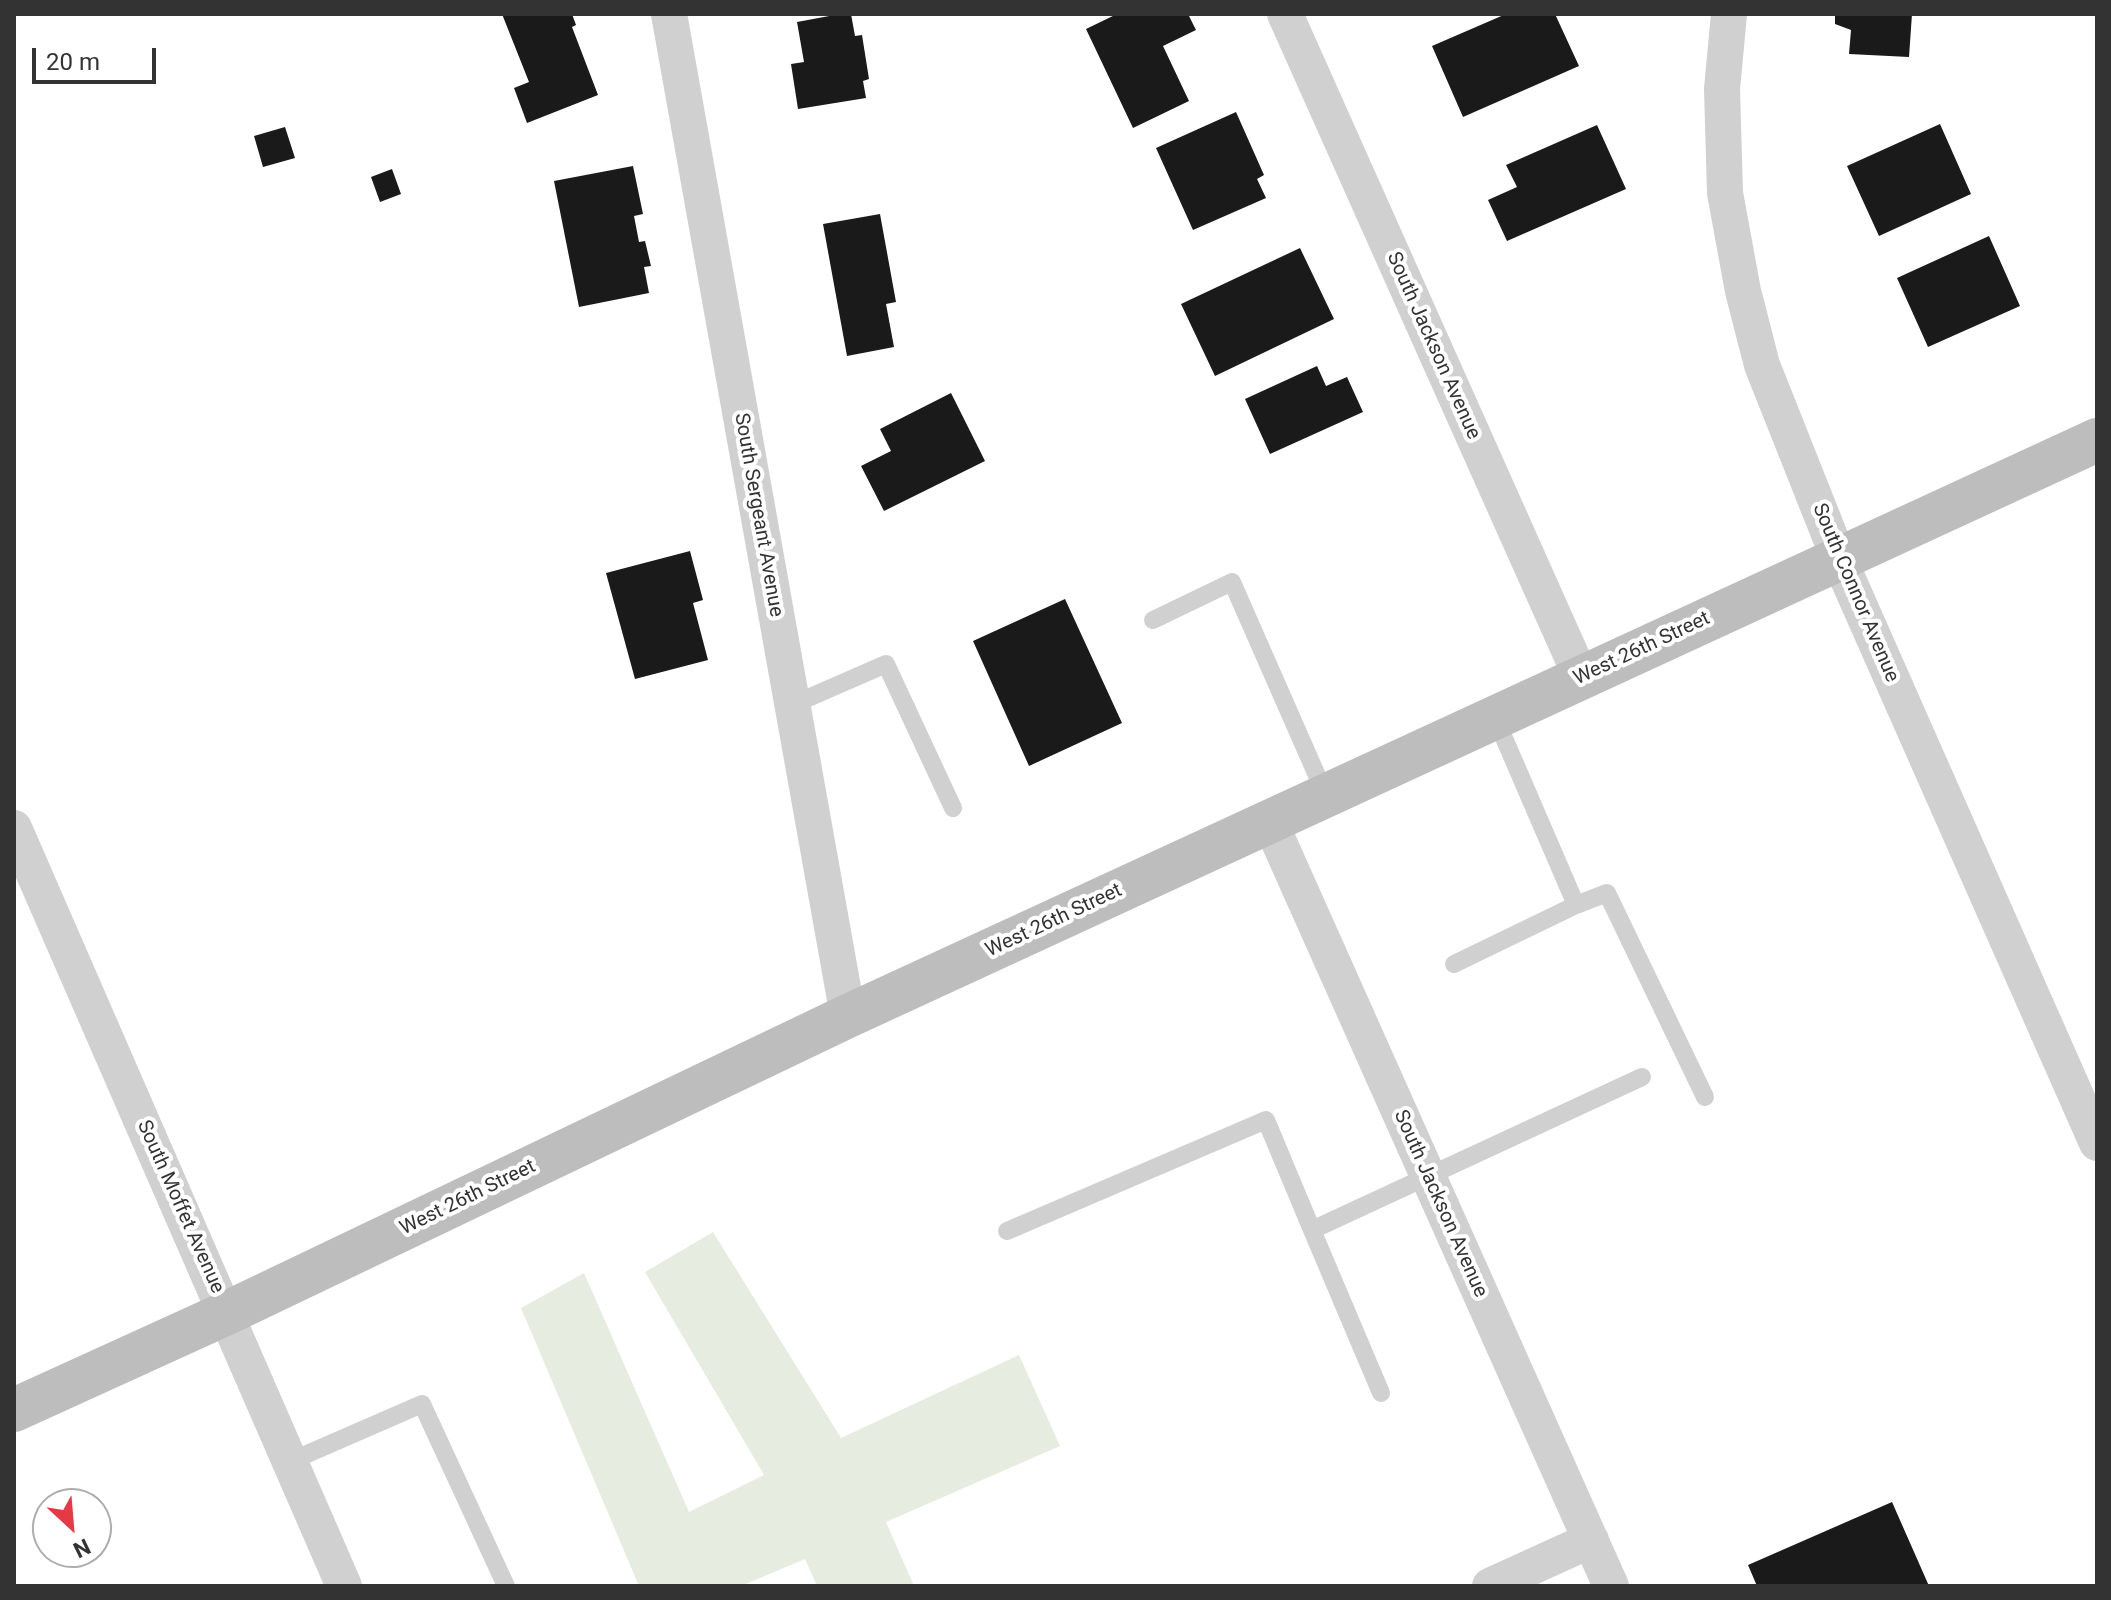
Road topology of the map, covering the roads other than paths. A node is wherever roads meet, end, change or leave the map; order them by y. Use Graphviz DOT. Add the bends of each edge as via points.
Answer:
graph roads {
  1 [pos="669,14"];
  2 [pos="1285,14"];
  3 [pos="1729,14"];
  4 [pos="2097,440"];
  5 [pos="1839,559"];
  6 [pos="1153,620"];
  7 [pos="1581,677"];
  8 [pos="792,705"];
  9 [pos="1495,717"];
  10 [pos="1326,796"];
  11 [pos="953,808"];
  12 [pos="1270,822"];
  13 [pos="14,828"];
  14 [pos="1576,905"];
  15 [pos="1454,964"];
  16 [pos="848,1016"];
  17 [pos="1642,1077"];
  18 [pos="1705,1097"];
  19 [pos="2097,1143"];
  20 [pos="1428,1177"];
  21 [pos="1312,1230"];
  22 [pos="1007,1231"];
  23 [pos="227,1313"];
  24 [pos="1381,1393"];
  25 [pos="14,1410"];
  26 [pos="291,1461"];
  27 [pos="1591,1540"];
  28 [pos="344,1586"];
  29 [pos="506,1586"];
  30 [pos="1490,1586"];
  31 [pos="1611,1586"];
  1 -- 8 [label="street, South Sergeant Avenue"];
  2 -- 7 [label="street, South Jackson Avenue"];
  3 -- 5 [label="street, South Connor Avenue" via="1722,145 1732,241 1762,365"];
  4 -- 5 [label="main road, West 26th Street"];
  5 -- 7 [label="main road, West 26th Street"];
  5 -- 19 [label="street, South Connor Avenue"];
  6 -- 10 [label="lane" via="1232,582"];
  7 -- 9 [label="main road, West 26th Street"];
  8 -- 11 [label="lane" via="886,664"];
  8 -- 16 [label="street, South Sergeant Avenue"];
  9 -- 10 [label="main road, West 26th Street"];
  9 -- 14 [label="lane"];
  10 -- 12 [label="main road, West 26th Street"];
  12 -- 16 [label="main road, West 26th Street"];
  12 -- 20 [label="street, South Jackson Avenue"];
  13 -- 23 [label="street, South Moffet Avenue"];
  14 -- 15 [label="lane"];
  14 -- 18 [label="lane" via="1607,893"];
  16 -- 23 [label="main road, West 26th Street"];
  17 -- 20 [label="lane"];
  20 -- 21 [label="lane"];
  20 -- 27 [label="street, South Jackson Avenue"];
  21 -- 22 [label="lane" via="1266,1120"];
  21 -- 24 [label="lane"];
  23 -- 25 [label="main road, West 26th Street"];
  23 -- 26 [label="street, South Moffet Avenue"];
  26 -- 28 [label="street, South Moffet Avenue"];
  26 -- 29 [label="lane" via="422,1404"];
  27 -- 30 [label="street"];
  27 -- 31 [label="street, South Jackson Avenue"];
}
